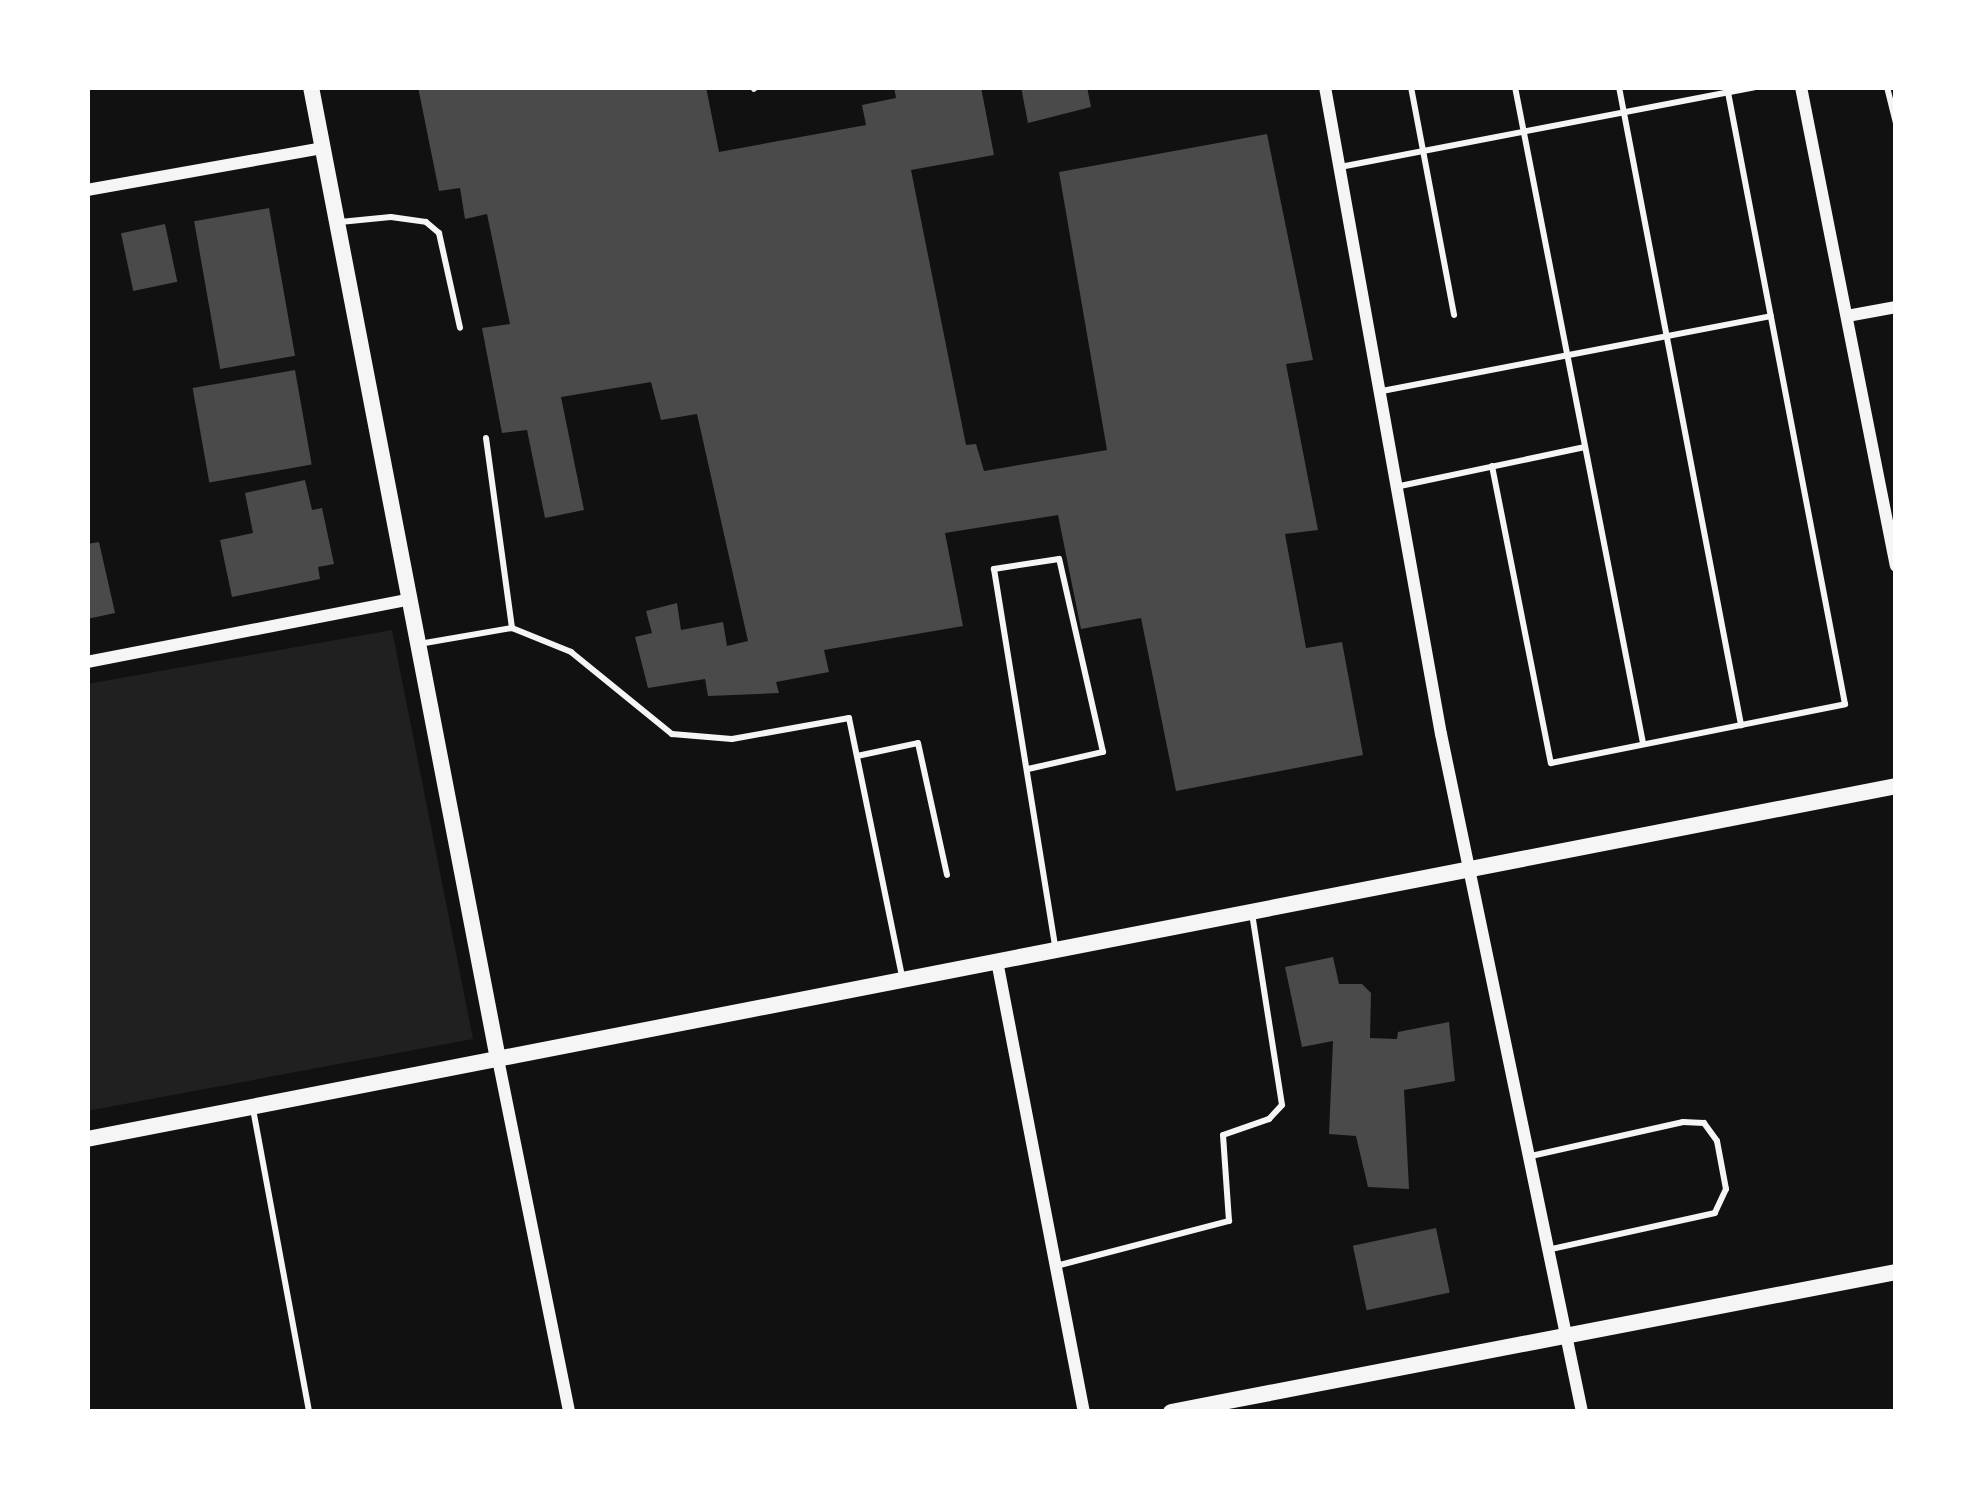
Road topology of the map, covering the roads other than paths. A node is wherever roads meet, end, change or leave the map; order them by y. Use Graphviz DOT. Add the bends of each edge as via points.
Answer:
graph roads {
  1 [pos="311,87"];
  2 [pos="1324,87"];
  3 [pos="1411,87"];
  4 [pos="1515,87"];
  5 [pos="1619,87"];
  6 [pos="1754,87"];
  7 [pos="1801,87"];
  8 [pos="1887,87"];
  9 [pos="1727,90"];
  10 [pos="1624,112"];
  11 [pos="1896,122"];
  12 [pos="1523,131"];
  13 [pos="323,148"];
  14 [pos="1423,151"];
  15 [pos="1340,167"];
  16 [pos="87,190"];
  17 [pos="337,222"];
  18 [pos="1896,307"];
  19 [pos="1454,316"];
  20 [pos="1771,316"];
  21 [pos="1847,316"];
  22 [pos="460,328"];
  23 [pos="1666,336"];
  24 [pos="1567,355"];
  25 [pos="1382,391"];
  26 [pos="486,438"];
  27 [pos="1585,447"];
  28 [pos="1492,466"];
  29 [pos="1400,486"];
  30 [pos="1896,566"];
  31 [pos="411,599"];
  32 [pos="512,628"];
  33 [pos="419,644"];
  34 [pos="87,662"];
  35 [pos="1741,724"];
  36 [pos="1643,745"];
  37 [pos="856,756"];
  38 [pos="1028,769"];
  39 [pos="1896,785"];
  40 [pos="1470,868"];
  41 [pos="946,875"];
  42 [pos="1252,910"];
  43 [pos="1055,950"];
  44 [pos="997,961"];
  45 [pos="902,980"];
  46 [pos="499,1059"];
  47 [pos="253,1106"];
  48 [pos="87,1139"];
  49 [pos="1531,1156"];
  50 [pos="1551,1249"];
  51 [pos="1056,1266"];
  52 [pos="1896,1272"];
  53 [pos="1567,1336"];
  54 [pos="309,1412"];
  55 [pos="569,1412"];
  56 [pos="1084,1412"];
  57 [pos="1171,1412"];
  58 [pos="1582,1412"];
  1 -- 13 [label="street"];
  2 -- 15 [label="street"];
  3 -- 14 [label="lane"];
  4 -- 12 [label="lane"];
  5 -- 10 [label="lane"];
  6 -- 9 [label="lane"];
  7 -- 21 [label="street"];
  8 -- 11 [label="lane"];
  9 -- 10 [label="lane"];
  9 -- 20 [label="lane"];
  10 -- 12 [label="lane"];
  10 -- 23 [label="lane"];
  12 -- 14 [label="lane"];
  12 -- 24 [label="lane"];
  13 -- 16 [label="street"];
  13 -- 17 [label="street"];
  14 -- 15 [label="lane"];
  14 -- 19 [label="lane"];
  15 -- 25 [label="street"];
  17 -- 22 [label="lane" via="426,222 450,267"];
  17 -- 31 [label="street"];
  18 -- 21 [label="street"];
  20 -- 23 [label="lane"];
  20 -- 35 [label="lane" via="1845,704"];
  21 -- 30 [label="street"];
  23 -- 24 [label="lane"];
  23 -- 35 [label="lane"];
  24 -- 25 [label="lane"];
  24 -- 27 [label="lane"];
  25 -- 29 [label="street"];
  26 -- 32 [label="lane"];
  27 -- 28 [label="lane"];
  27 -- 36 [label="lane"];
  28 -- 29 [label="lane"];
  28 -- 36 [label="lane" via="1551,763"];
  29 -- 40 [label="street"];
  31 -- 33 [label="street"];
  31 -- 34 [label="street"];
  32 -- 33 [label="lane"];
  32 -- 37 [label="lane" via="571,652 672,734 732,740 849,718"];
  33 -- 46 [label="street"];
  35 -- 36 [label="lane"];
  37 -- 41 [label="lane" via="918,743"];
  37 -- 45 [label="lane"];
  38 -- 38 [label="lane" via="994,569 1059,560 1103,752"];
  38 -- 43 [label="lane"];
  39 -- 40 [label="street"];
  40 -- 42 [label="street"];
  40 -- 49 [label="street"];
  42 -- 43 [label="street"];
  42 -- 51 [label="lane" via="1282,1105 1269,1119 1223,1135 1229,1221"];
  43 -- 44 [label="street"];
  44 -- 45 [label="street"];
  44 -- 51 [label="street"];
  45 -- 46 [label="street"];
  46 -- 47 [label="street"];
  46 -- 55 [label="street"];
  47 -- 48 [label="street"];
  47 -- 54 [label="lane"];
  49 -- 50 [label="street"];
  49 -- 50 [label="lane" via="1683,1122 1704,1123 1717,1141 1726,1189 1715,1213"];
  50 -- 53 [label="street"];
  51 -- 56 [label="street"];
  52 -- 53 [label="street"];
  53 -- 57 [label="street"];
  53 -- 58 [label="street"];
}
